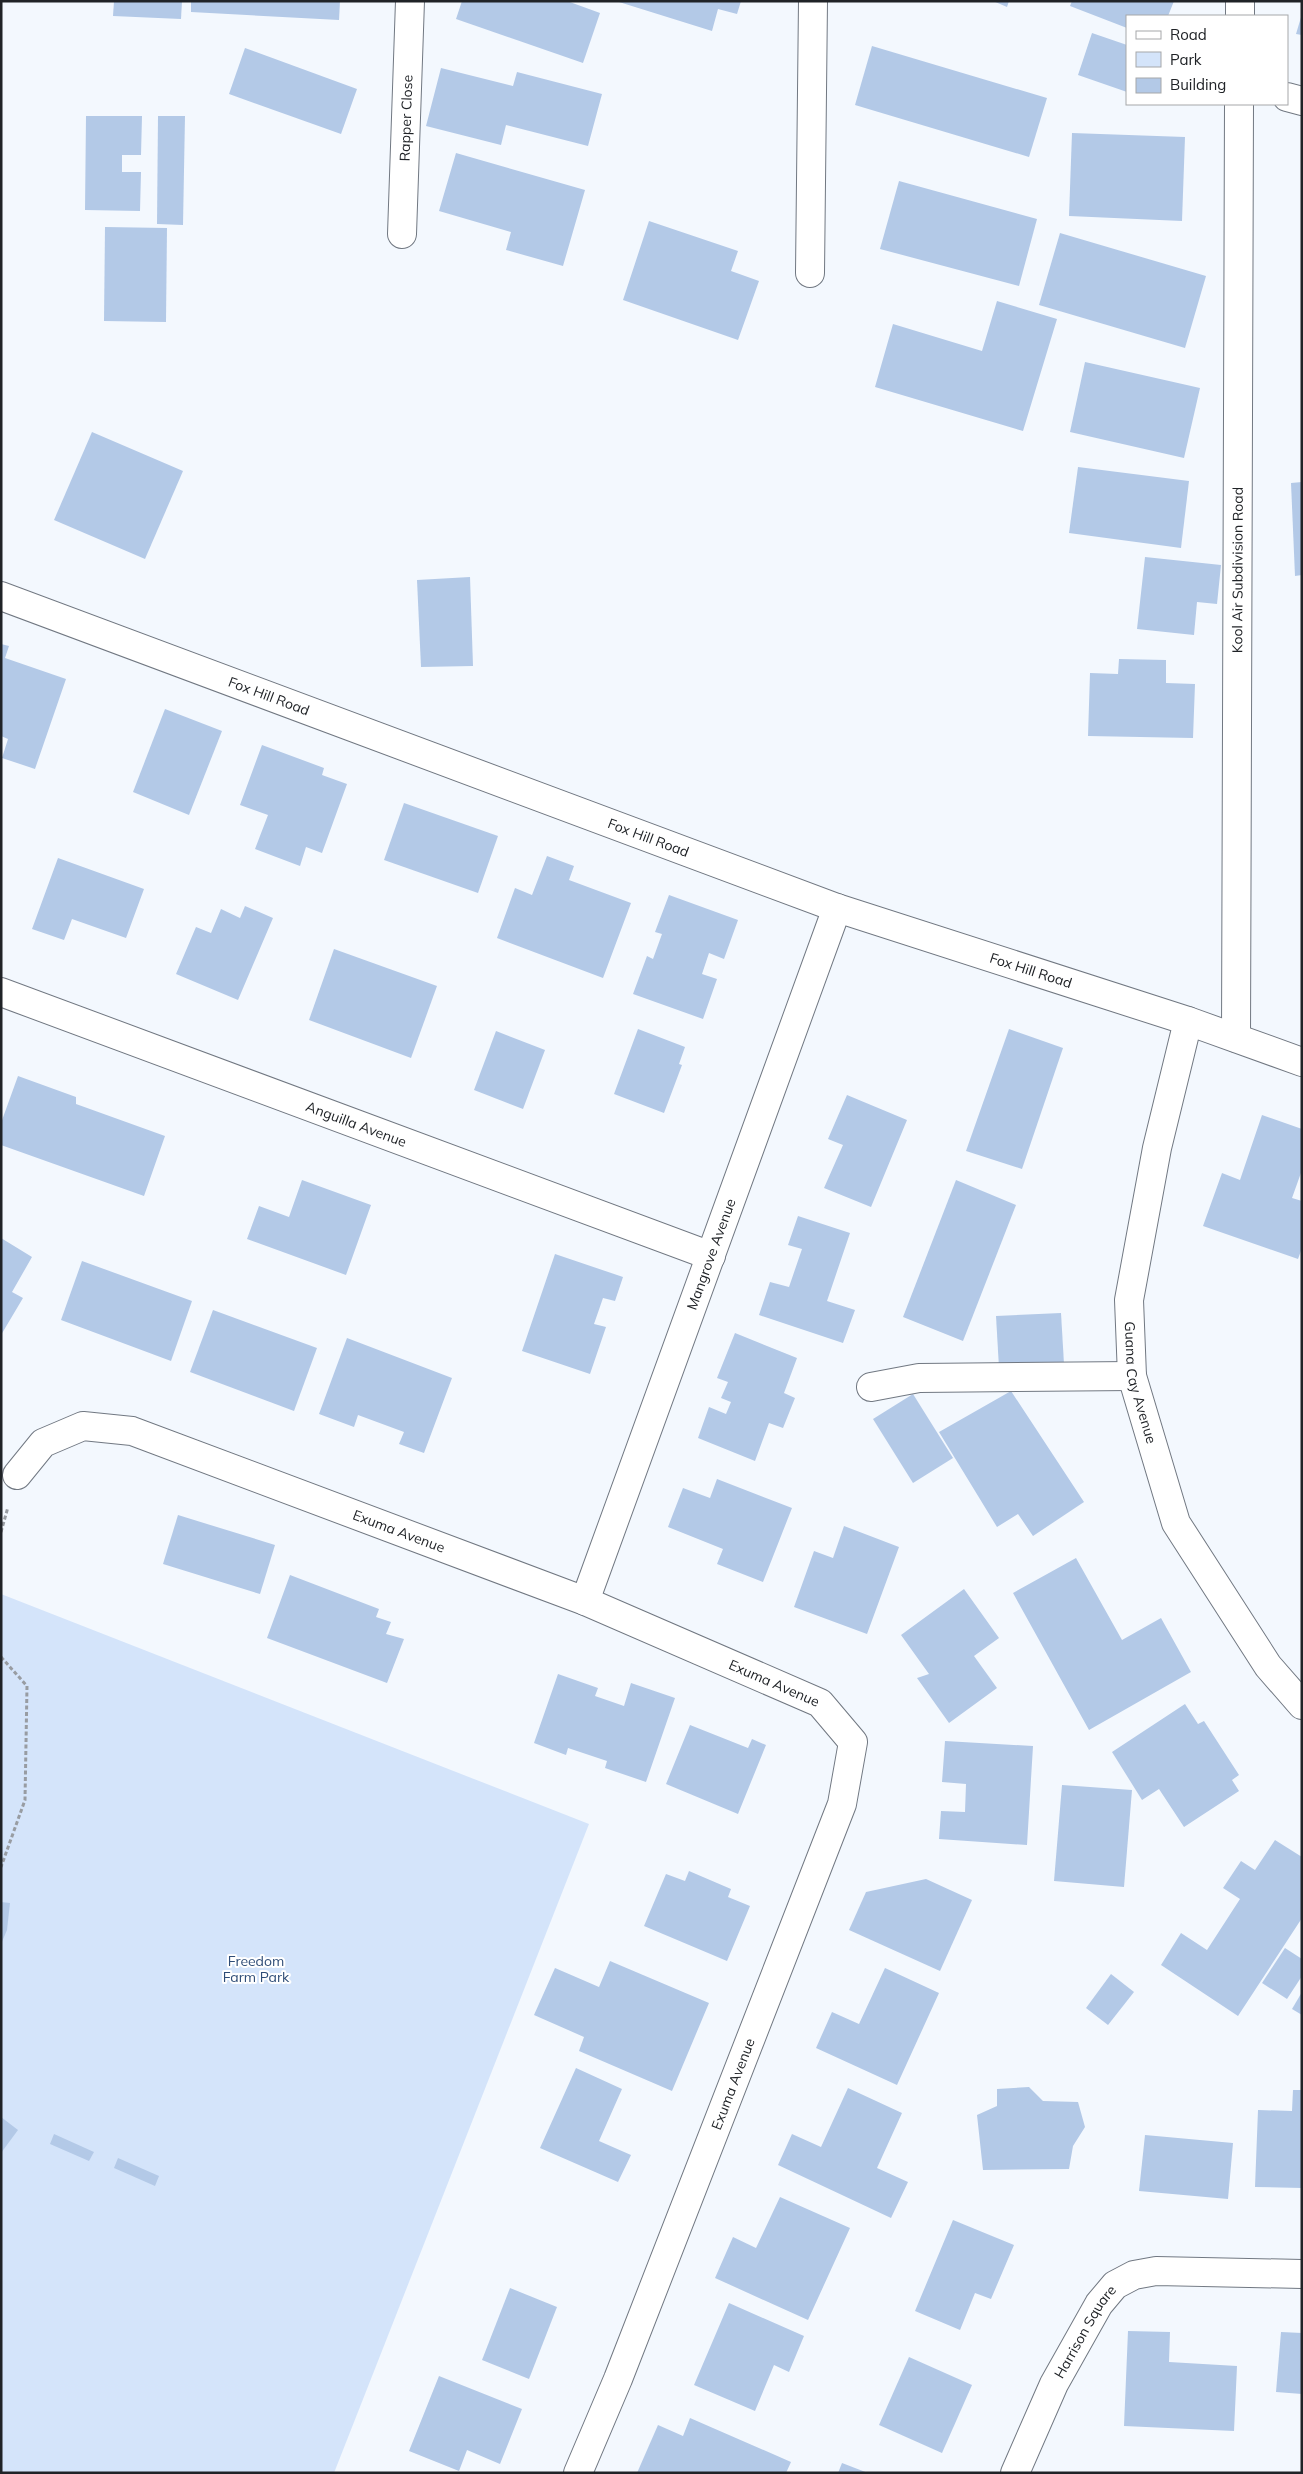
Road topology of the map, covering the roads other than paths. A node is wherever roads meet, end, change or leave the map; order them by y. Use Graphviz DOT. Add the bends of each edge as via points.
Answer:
graph roads {
  1 [pos="410,1"];
  2 [pos="813,1"];
  3 [pos="1240,1"];
  4 [pos="1240,15"];
  5 [pos="1288,97"];
  6 [pos="1302,102"];
  7 [pos="1239,105"];
  8 [pos="402,234"];
  9 [pos="810,273"];
  10 [pos="1,596"];
  11 [pos="837,908"];
  12 [pos="1,992"];
  13 [pos="1188,1022"];
  14 [pos="1236,1038"];
  15 [pos="1302,1062"];
  16 [pos="711,1256"];
  17 [pos="1132,1376"];
  18 [pos="871,1386"];
  19 [pos="17,1475"];
  20 [pos="585,1602"];
  21 [pos="1302,1705"];
  22 [pos="1302,2274"];
  23 [pos="578,2473"];
  24 [pos="1015,2473"];
  1 -- 8 [label="street, Rapper Close"];
  2 -- 9 [label="street"];
  3 -- 4 [label="street"];
  5 -- 6 [label="street"];
  7 -- 14 [label="street, Kool Air Subdivision Road"];
  10 -- 11 [label="street, Fox Hill Road"];
  11 -- 13 [label="street, Fox Hill Road"];
  11 -- 16 [label="street, Mangrove Avenue"];
  12 -- 16 [label="street, Anguilla Avenue"];
  13 -- 14 [label="street, Fox Hill Road"];
  13 -- 17 [label="street, Guana Cay Avenue" via="1157,1148 1129,1300"];
  14 -- 15 [label="street, Fox Hill Road"];
  16 -- 20 [label="street, Mangrove Avenue"];
  17 -- 18 [label="street" via="919,1378"];
  17 -- 21 [label="street, Guana Cay Avenue" via="1176,1523 1268,1666"];
  19 -- 20 [label="street, Exuma Avenue" via="43,1442 83,1426 132,1431"];
  20 -- 23 [label="street, Exuma Avenue" via="820,1703 853,1742 842,1804 618,2379"];
  22 -- 24 [label="street, Harrison Square" via="1156,2271 1134,2275 1116,2285 1099,2304 1054,2384"];
}
